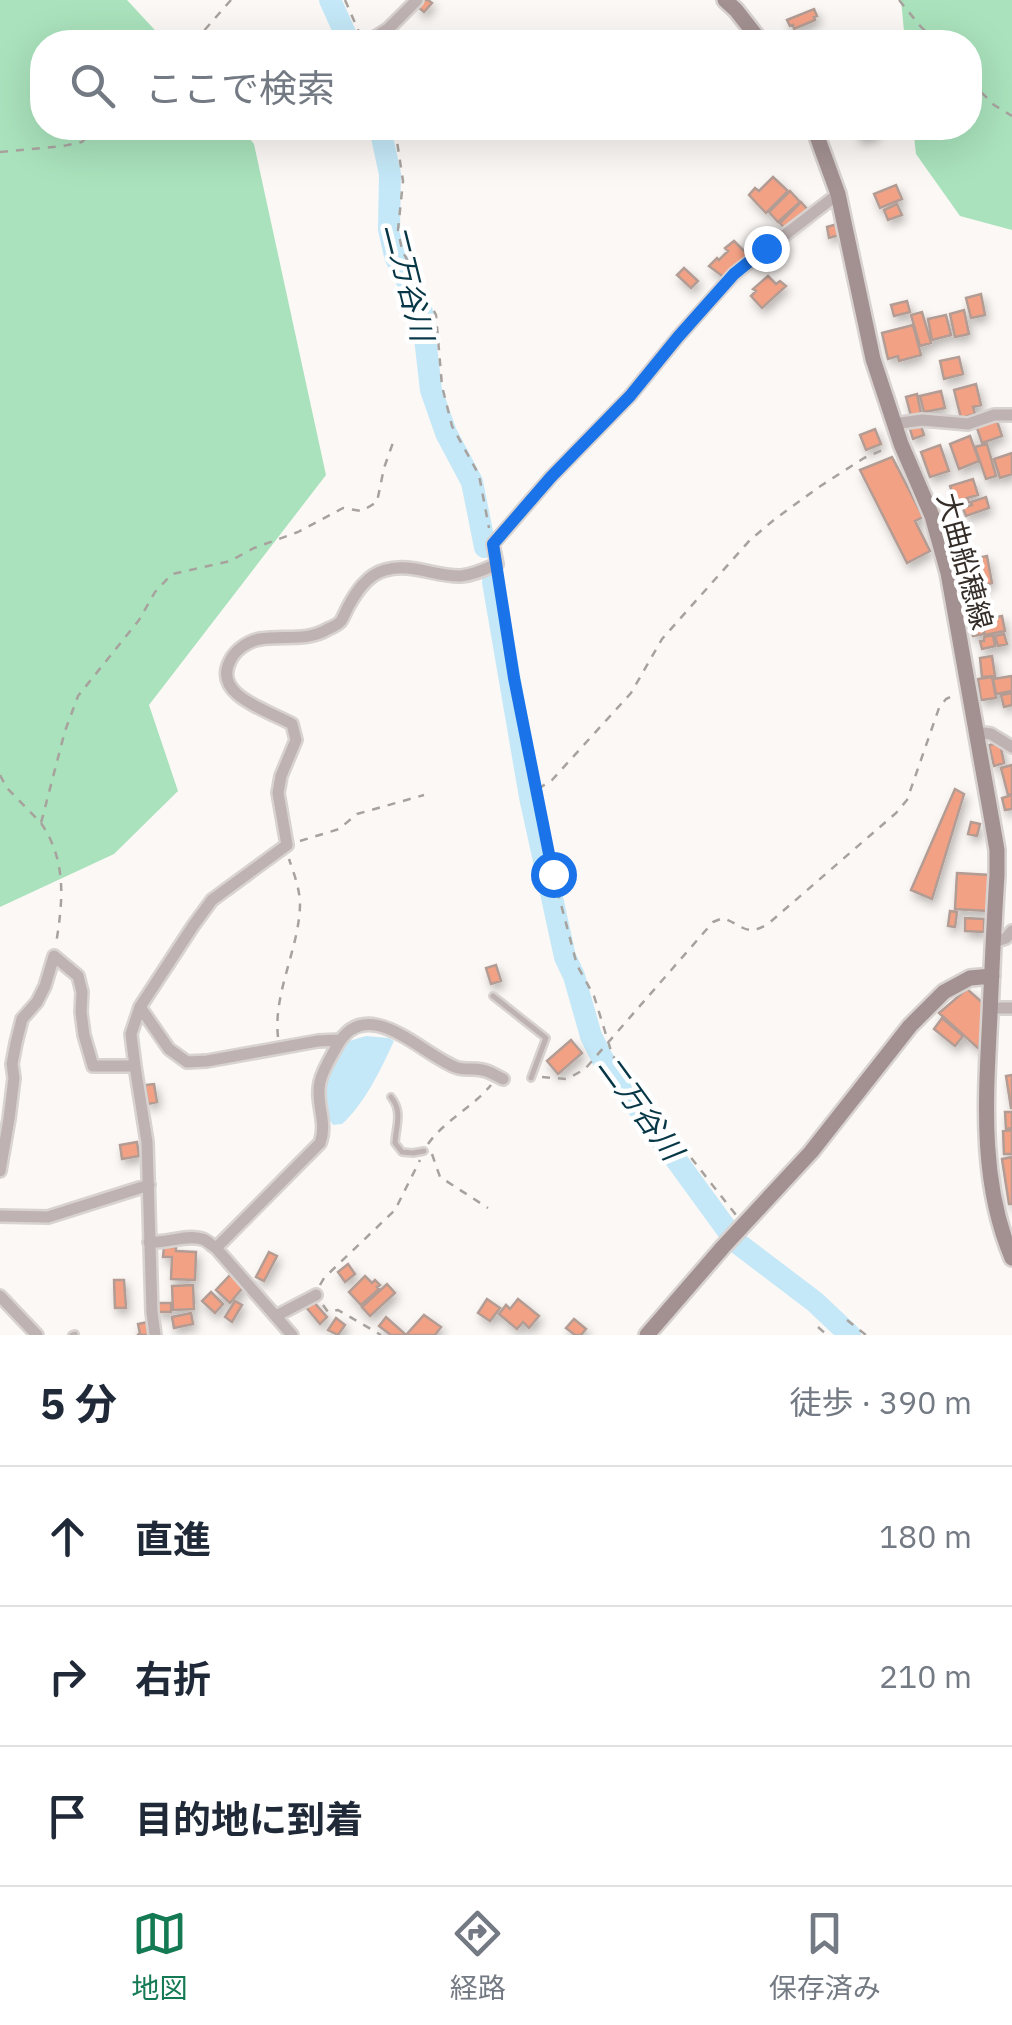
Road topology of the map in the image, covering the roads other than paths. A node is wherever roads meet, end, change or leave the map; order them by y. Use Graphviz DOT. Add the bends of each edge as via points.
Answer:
graph roads {
  1 [pos="418,0"];
  2 [pos="724,0"];
  3 [pos="386,30"];
  4 [pos="752,30"];
  5 [pos="818,140"];
  6 [pos="838,194"];
  7 [pos="1012,415"];
  8 [pos="894,424"];
  9 [pos="976,732"];
  10 [pos="1012,747"];
  11 [pos="1012,931"];
  12 [pos="993,942"];
  13 [pos="992,976"];
  14 [pos="493,996"];
  15 [pos="140,1007"];
  16 [pos="990,1008"];
  17 [pos="1012,1008"];
  18 [pos="340,1040"];
  19 [pos="134,1066"];
  20 [pos="531,1078"];
  21 [pos="503,1079"];
  22 [pos="391,1097"];
  23 [pos="424,1150"];
  24 [pos="0,1171"];
  25 [pos="148,1185"];
  26 [pos="0,1216"];
  27 [pos="149,1242"];
  28 [pos="216,1248"];
  29 [pos="1012,1258"];
  30 [pos="316,1295"];
  31 [pos="0,1296"];
  32 [pos="276,1316"];
  33 [pos="37,1335"];
  34 [pos="155,1335"];
  35 [pos="292,1335"];
  36 [pos="647,1335"];
  1 -- 3 [label="street"];
  2 -- 4 [label="main road"];
  5 -- 6 [label="main road, 大曲船穂線"];
  6 -- 8 [label="main road, 大曲船穂線" via="873,359"];
  6 -- 15 [label="street" via="734,274 493,544 498,564 459,576 404,566 381,570 367,578 342,621 324,632 241,646 226,674 231,690 292,724 296,740 278,792 287,845 212,900"];
  7 -- 8 [label="street" via="968,424"];
  8 -- 9 [label="main road, 大曲船穂線" via="948,574"];
  9 -- 10 [label="street"];
  9 -- 12 [label="main road, 大曲船穂線" via="997,850"];
  11 -- 12 [label="street"];
  12 -- 13 [label="main road, 大曲船穂線"];
  13 -- 16 [label="main road, 大曲船穂線"];
  13 -- 36 [label="main road" via="970,978 944,992 910,1026 810,1152"];
  14 -- 20 [label="lane" via="546,1038"];
  15 -- 18 [label="street" via="187,1062"];
  15 -- 19 [label="street" via="132,1034"];
  16 -- 17 [label="street"];
  16 -- 29 [label="main road, 大曲船穂線" via="989,1172"];
  18 -- 21 [label="street" via="356,1025 381,1027 458,1068"];
  18 -- 28 [label="street" via="320,1078 320,1143"];
  19 -- 24 [label="street" via="93,1066 78,976 54,956 37,1002 22,1019"];
  19 -- 25 [label="street"];
  22 -- 23 [label="lane" via="398,1107 396,1143 402,1152"];
  25 -- 26 [label="street" via="48,1217"];
  25 -- 27 [label="street"];
  27 -- 28 [label="street" via="202,1238"];
  27 -- 34 [label="street"];
  28 -- 32 [label="street"];
  30 -- 32 [label="street"];
  31 -- 33 [label="street"];
  32 -- 35 [label="street"];
}
